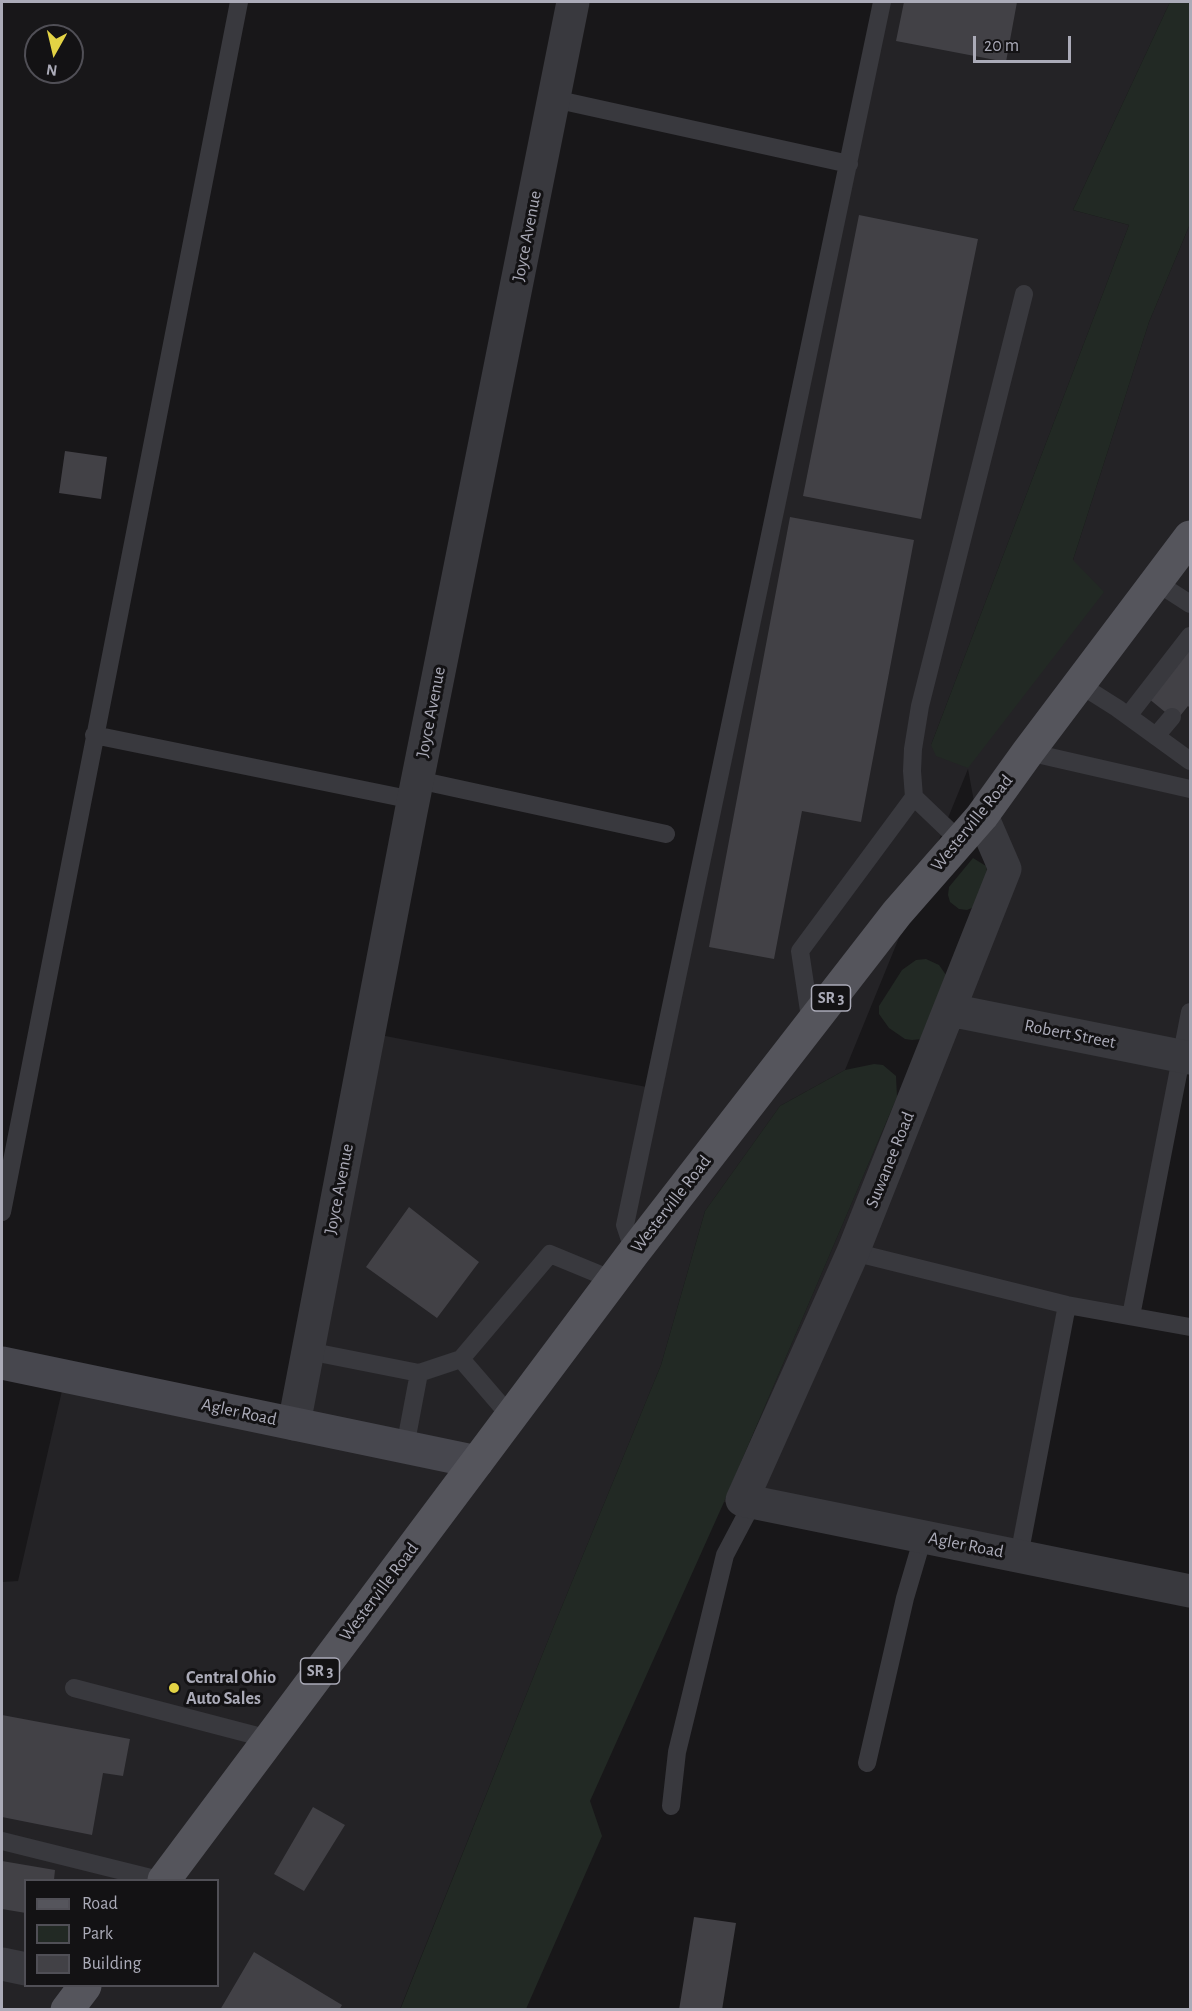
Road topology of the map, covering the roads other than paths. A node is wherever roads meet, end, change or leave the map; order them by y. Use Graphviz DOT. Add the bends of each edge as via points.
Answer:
graph roads {
  1 [pos="239,2"];
  2 [pos="573,2"];
  3 [pos="882,2"];
  4 [pos="554,99"];
  5 [pos="849,164"];
  6 [pos="1024,294"];
  7 [pos="1191,537"];
  8 [pos="1156,582"];
  9 [pos="1191,604"];
  10 [pos="1191,636"];
  11 [pos="1079,684"];
  12 [pos="1128,716"];
  13 [pos="1172,717"];
  14 [pos="94,735"];
  15 [pos="1156,736"];
  16 [pos="1028,752"];
  17 [pos="1191,761"];
  18 [pos="1191,789"];
  19 [pos="416,790"];
  20 [pos="914,797"];
  21 [pos="982,816"];
  22 [pos="666,834"];
  23 [pos="960,840"];
  24 [pos="950,1010"];
  25 [pos="1191,1012"];
  26 [pos="811,1024"];
  27 [pos="1186,1057"];
  28 [pos="2,1212"];
  29 [pos="634,1252"];
  30 [pos="853,1252"];
  31 [pos="614,1280"];
  32 [pos="1067,1305"];
  33 [pos="1131,1316"];
  34 [pos="1191,1327"];
  35 [pos="308,1351"];
  36 [pos="461,1359"];
  37 [pos="2,1363"];
  38 [pos="419,1373"];
  39 [pos="511,1417"];
  40 [pos="294,1424"];
  41 [pos="405,1447"];
  42 [pos="477,1462"];
  43 [pos="748,1501"];
  44 [pos="923,1537"];
  45 [pos="1019,1556"];
  46 [pos="1191,1591"];
  47 [pos="74,1688"];
  48 [pos="269,1739"];
  49 [pos="867,1763"];
  50 [pos="671,1806"];
  51 [pos="2,1840"];
  52 [pos="151,1879"];
  53 [pos="165,1879"];
  54 [pos="2,1964"];
  55 [pos="24,1969"];
  56 [pos="84,1987"];
  57 [pos="67,2010"];
  1 -- 14 [label="lane"];
  2 -- 4 [label="street, Joyce Avenue"];
  3 -- 5 [label="lane"];
  4 -- 5 [label="lane"];
  4 -- 19 [label="street, Joyce Avenue"];
  5 -- 29 [label="lane" via="625,1225"];
  6 -- 20 [label="lane" via="920,706 913,749"];
  7 -- 8 [label="main road, Westerville Road / SR 3"];
  8 -- 9 [label="lane"];
  8 -- 11 [label="main road, Westerville Road / SR 3"];
  10 -- 12 [label="lane"];
  11 -- 12 [label="lane"];
  11 -- 16 [label="main road, Westerville Road / SR 3"];
  12 -- 15 [label="lane"];
  13 -- 15 [label="lane"];
  14 -- 19 [label="lane"];
  14 -- 28 [label="lane"];
  15 -- 17 [label="lane"];
  16 -- 18 [label="lane"];
  16 -- 21 [label="main road, Westerville Road / SR 3"];
  19 -- 22 [label="lane"];
  19 -- 35 [label="street, Joyce Avenue"];
  20 -- 23 [label="lane"];
  20 -- 26 [label="lane" via="800,951"];
  21 -- 23 [label="main road, Westerville Road / SR 3"];
  21 -- 24 [label="street, Suwanee Road" via="1005,869"];
  23 -- 26 [label="main road, Westerville Road / SR 3" via="897,913"];
  24 -- 27 [label="street, Robert Street"];
  24 -- 30 [label="street, Suwanee Road"];
  25 -- 27 [label="lane"];
  26 -- 29 [label="main road, Westerville Road / SR 3"];
  27 -- 33 [label="lane"];
  29 -- 31 [label="main road, Westerville Road / SR 3"];
  30 -- 32 [label="lane"];
  30 -- 43 [label="street, Suwanee Road"];
  31 -- 36 [label="lane" via="550,1254"];
  31 -- 39 [label="main road, Westerville Road / SR 3"];
  32 -- 33 [label="lane"];
  32 -- 45 [label="lane"];
  33 -- 34 [label="lane"];
  35 -- 38 [label="lane"];
  35 -- 40 [label="street, Joyce Avenue"];
  36 -- 38 [label="lane"];
  36 -- 39 [label="lane"];
  37 -- 40 [label="main road, Agler Road"];
  38 -- 41 [label="lane"];
  39 -- 42 [label="main road, Westerville Road / SR 3"];
  40 -- 41 [label="main road, Agler Road"];
  41 -- 42 [label="main road, Agler Road"];
  42 -- 48 [label="main road, Westerville Road / SR 3"];
  43 -- 44 [label="street, Agler Road"];
  43 -- 50 [label="lane" via="725,1555 678,1752"];
  44 -- 45 [label="street, Agler Road"];
  44 -- 49 [label="lane"];
  45 -- 46 [label="street, Agler Road"];
  47 -- 48 [label="lane"];
  48 -- 53 [label="main road, Westerville Road / SR 3"];
  51 -- 52 [label="lane"];
  54 -- 55 [label="street"];
  56 -- 57 [label="main road"];
}
